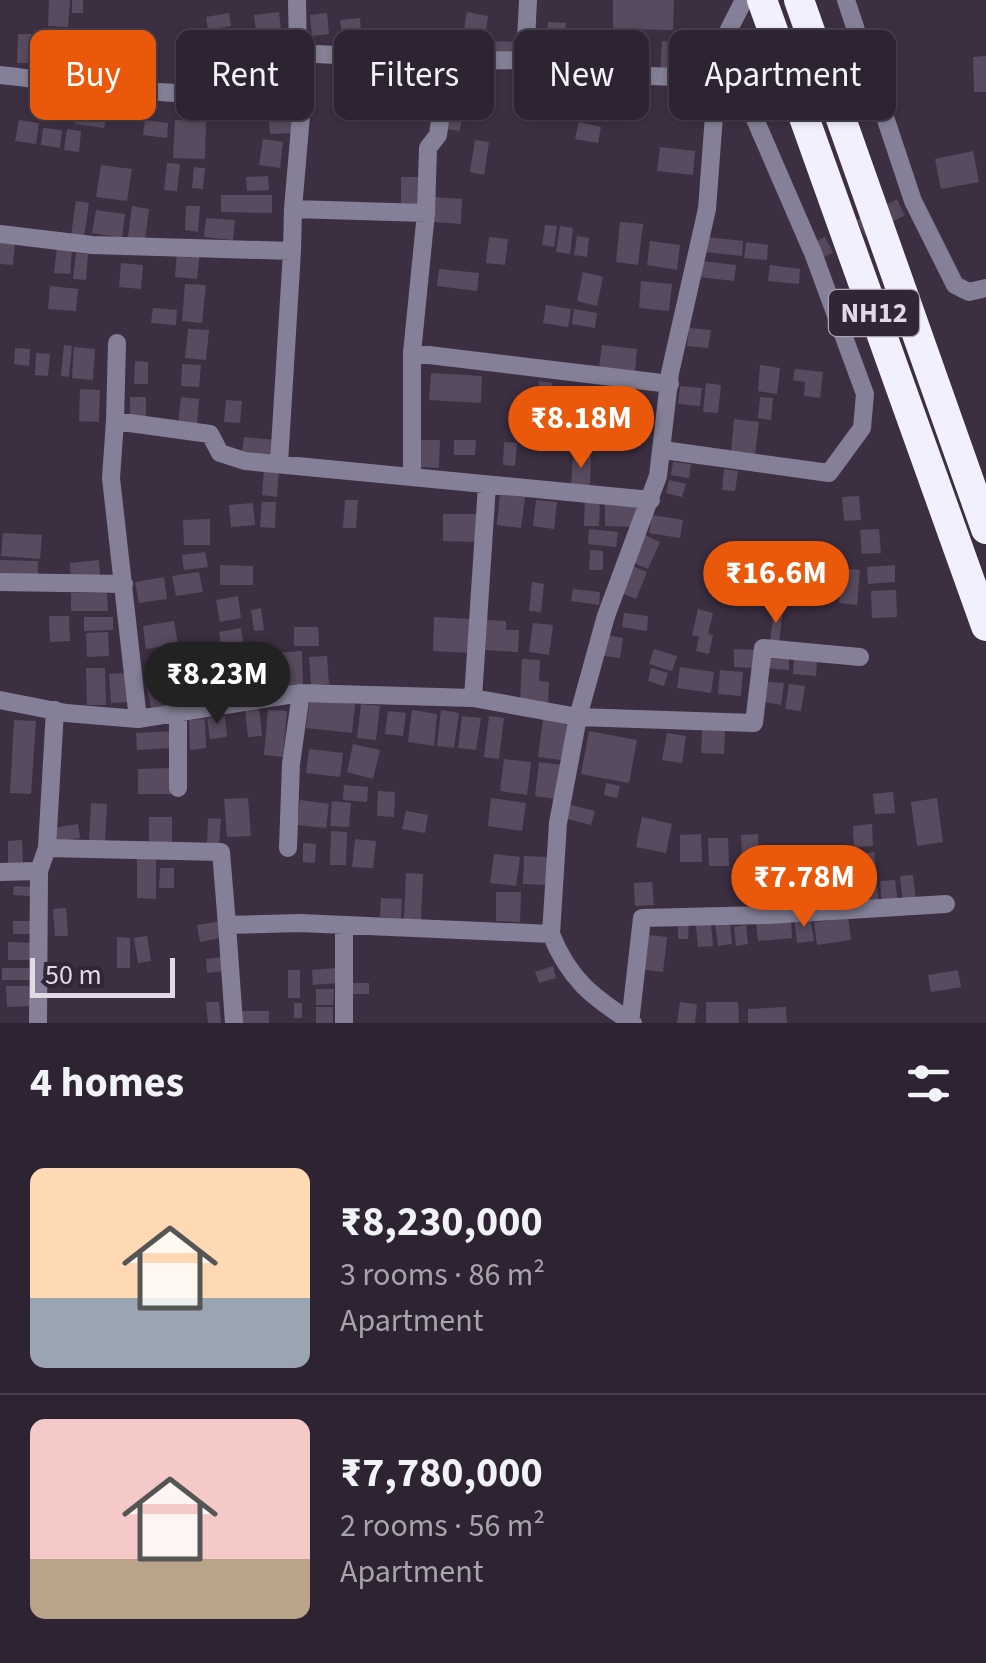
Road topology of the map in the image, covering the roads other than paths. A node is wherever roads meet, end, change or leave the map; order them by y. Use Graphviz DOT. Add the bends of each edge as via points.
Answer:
graph roads {
  1 [pos="297,0"];
  2 [pos="528,0"];
  3 [pos="744,0"];
  4 [pos="762,0"];
  5 [pos="799,0"];
  6 [pos="846,0"];
  7 [pos="298,30"];
  8 [pos="526,30"];
  9 [pos="729,30"];
  10 [pos="0,74"];
  11 [pos="176,95"];
  12 [pos="302,120"];
  13 [pos="440,120"];
  14 [pos="713,120"];
  15 [pos="755,120"];
  16 [pos="294,209"];
  17 [pos="426,213"];
  18 [pos="0,234"];
  19 [pos="292,251"];
  20 [pos="986,288"];
  21 [pos="118,343"];
  22 [pos="412,353"];
  23 [pos="670,384"];
  24 [pos="115,421"];
  25 [pos="663,450"];
  26 [pos="279,463"];
  27 [pos="412,475"];
  28 [pos="486,486"];
  29 [pos="652,500"];
  30 [pos="986,529"];
  31 [pos="0,582"];
  32 [pos="124,584"];
  33 [pos="986,626"];
  34 [pos="860,657"];
  35 [pos="301,694"];
  36 [pos="473,698"];
  37 [pos="0,700"];
  38 [pos="55,710"];
  39 [pos="178,714"];
  40 [pos="578,717"];
  41 [pos="138,718"];
  42 [pos="178,788"];
  43 [pos="47,848"];
  44 [pos="288,848"];
  45 [pos="39,871"];
  46 [pos="0,872"];
  47 [pos="946,904"];
  48 [pos="228,925"];
  49 [pos="344,925"];
  50 [pos="551,934"];
  51 [pos="631,1022"];
  52 [pos="38,1023"];
  53 [pos="234,1023"];
  54 [pos="344,1023"];
  1 -- 7 [label="street"];
  2 -- 8 [label="street"];
  3 -- 9 [label="street"];
  4 -- 33 [label="highway, NH12"];
  5 -- 30 [label="highway, NH12"];
  6 -- 20 [label="street" via="913,202 955,285 969,292"];
  10 -- 11 [label="street"];
  12 -- 16 [label="street"];
  13 -- 17 [label="street" via="428,148"];
  14 -- 23 [label="street" via="707,210"];
  15 -- 25 [label="street" via="866,394 862,428 830,473"];
  16 -- 17 [label="street"];
  16 -- 19 [label="street"];
  17 -- 22 [label="street"];
  18 -- 19 [label="street" via="92,245"];
  19 -- 26 [label="street"];
  21 -- 24 [label="street"];
  22 -- 23 [label="street"];
  22 -- 27 [label="street"];
  23 -- 25 [label="street"];
  24 -- 26 [label="street" via="210,434 220,453"];
  24 -- 32 [label="street" via="111,478"];
  25 -- 29 [label="street"];
  26 -- 27 [label="street"];
  27 -- 28 [label="street"];
  28 -- 29 [label="street"];
  28 -- 36 [label="street"];
  29 -- 40 [label="street" via="606,616"];
  31 -- 32 [label="street"];
  32 -- 41 [label="street"];
  34 -- 40 [label="street" via="763,648 754,723"];
  35 -- 36 [label="street"];
  35 -- 39 [label="street"];
  35 -- 44 [label="street"];
  36 -- 40 [label="street"];
  37 -- 38 [label="street"];
  38 -- 41 [label="street"];
  38 -- 43 [label="street"];
  39 -- 41 [label="street"];
  39 -- 42 [label="street"];
  40 -- 50 [label="street" via="558,824"];
  43 -- 45 [label="street"];
  43 -- 48 [label="street" via="220,852"];
  45 -- 46 [label="street"];
  45 -- 52 [label="street"];
  47 -- 51 [label="street" via="642,918"];
  48 -- 49 [label="street"];
  48 -- 53 [label="street"];
  49 -- 50 [label="street"];
  49 -- 54 [label="street"];
  50 -- 51 [label="street" via="563,964"];
}
